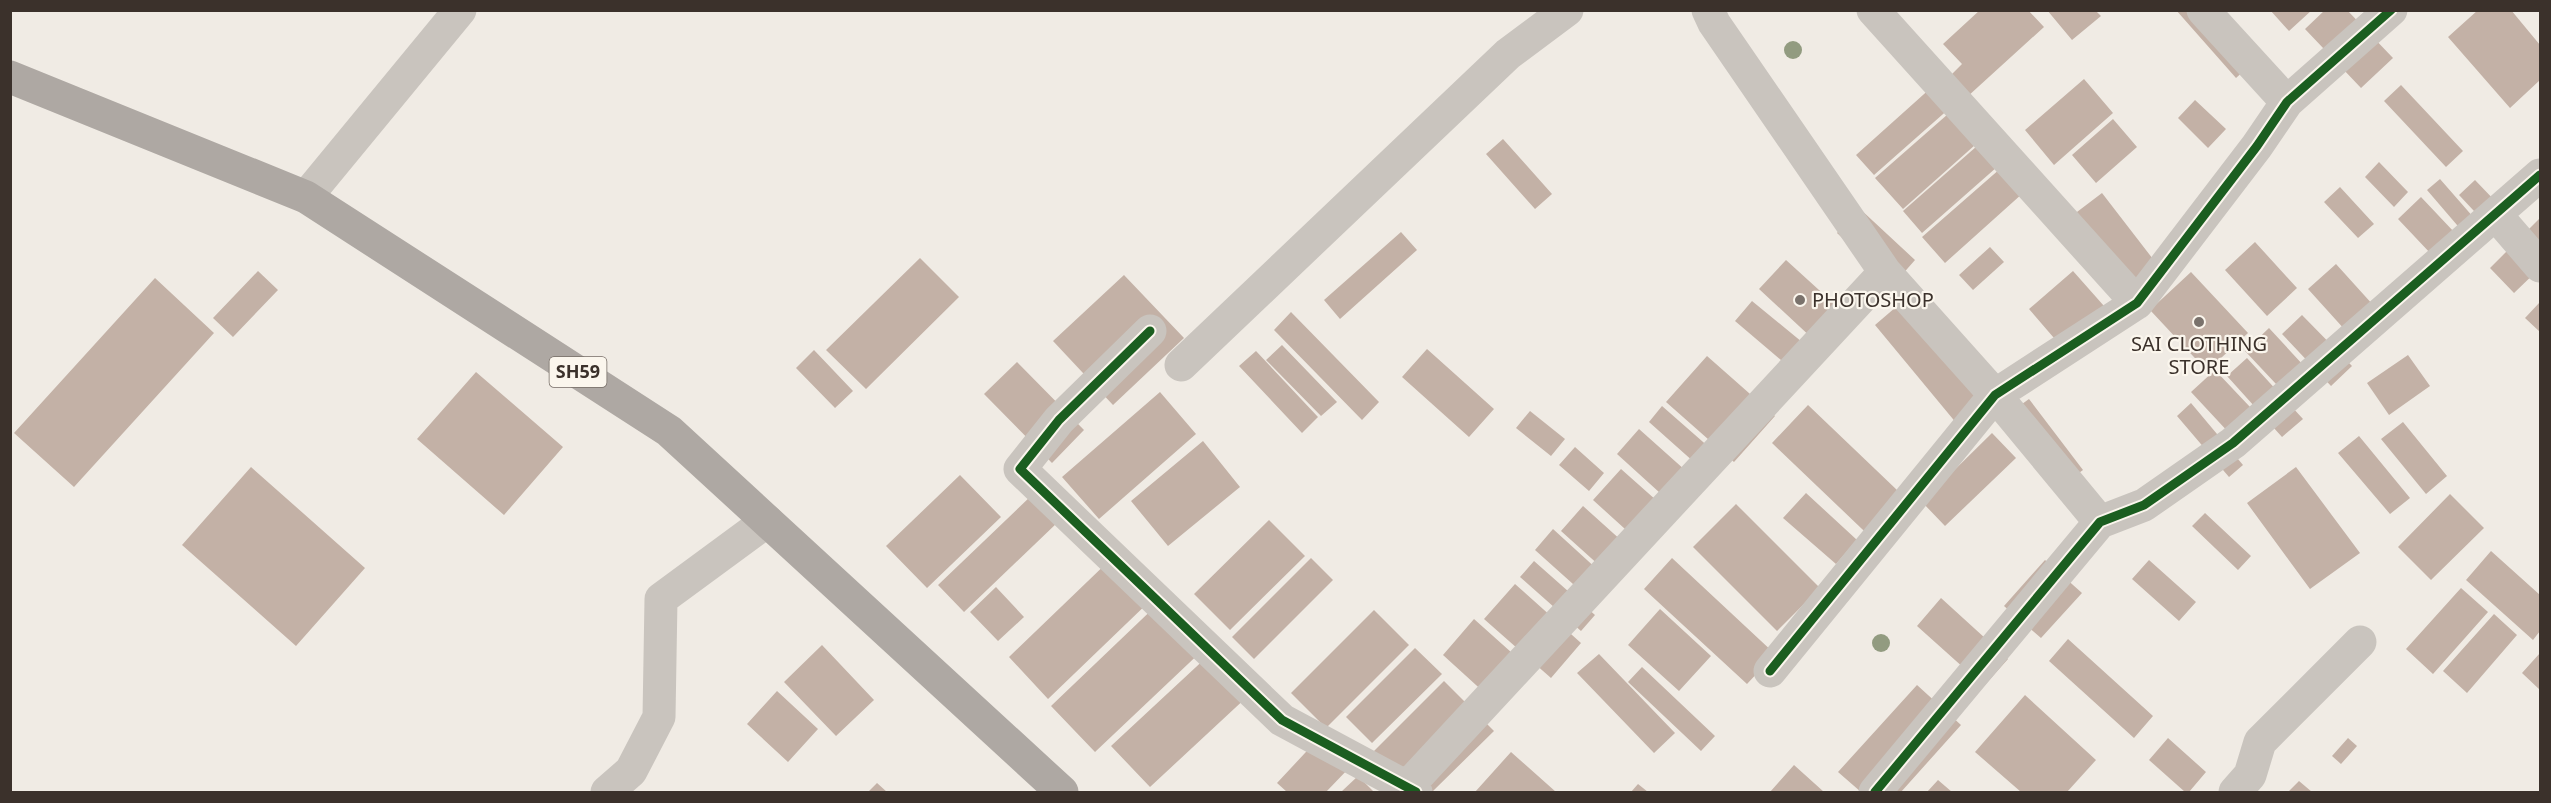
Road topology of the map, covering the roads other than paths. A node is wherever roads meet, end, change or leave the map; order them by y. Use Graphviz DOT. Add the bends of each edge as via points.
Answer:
graph roads {
  1 [pos="460,10"];
  2 [pos="1567,10"];
  3 [pos="1708,10"];
  4 [pos="1873,10"];
  5 [pos="2203,10"];
  6 [pos="2391,10"];
  7 [pos="10,77"];
  8 [pos="2287,102"];
  9 [pos="2541,175"];
  10 [pos="306,197"];
  11 [pos="2496,215"];
  12 [pos="2541,266"];
  13 [pos="1885,272"];
  14 [pos="2137,303"];
  15 [pos="1150,331"];
  16 [pos="1181,365"];
  17 [pos="1995,395"];
  18 [pos="767,521"];
  19 [pos="2100,522"];
  20 [pos="2360,642"];
  21 [pos="1770,671"];
  22 [pos="2250,787"];
  23 [pos="1412,789"];
  24 [pos="607,792"];
  25 [pos="1062,792"];
  26 [pos="1875,792"];
  1 -- 10 [label="street"];
  2 -- 16 [label="street" via="1508,54"];
  3 -- 13 [label="street"];
  4 -- 14 [label="street"];
  5 -- 8 [label="street"];
  6 -- 8 [label="street"];
  7 -- 10 [label="main road, SH59"];
  8 -- 14 [label="street"];
  9 -- 11 [label="street"];
  10 -- 18 [label="main road, SH59" via="669,431"];
  11 -- 12 [label="street"];
  11 -- 19 [label="street" via="2233,443 2144,505"];
  13 -- 17 [label="street"];
  13 -- 23 [label="street"];
  14 -- 17 [label="street"];
  15 -- 23 [label="street" via="1059,420 1020,469 1282,720"];
  17 -- 19 [label="street"];
  17 -- 21 [label="street"];
  18 -- 24 [label="street" via="661,599 659,717 631,771"];
  18 -- 25 [label="main road, SH59"];
  19 -- 26 [label="street"];
  20 -- 22 [label="street" via="2260,742"];
}
